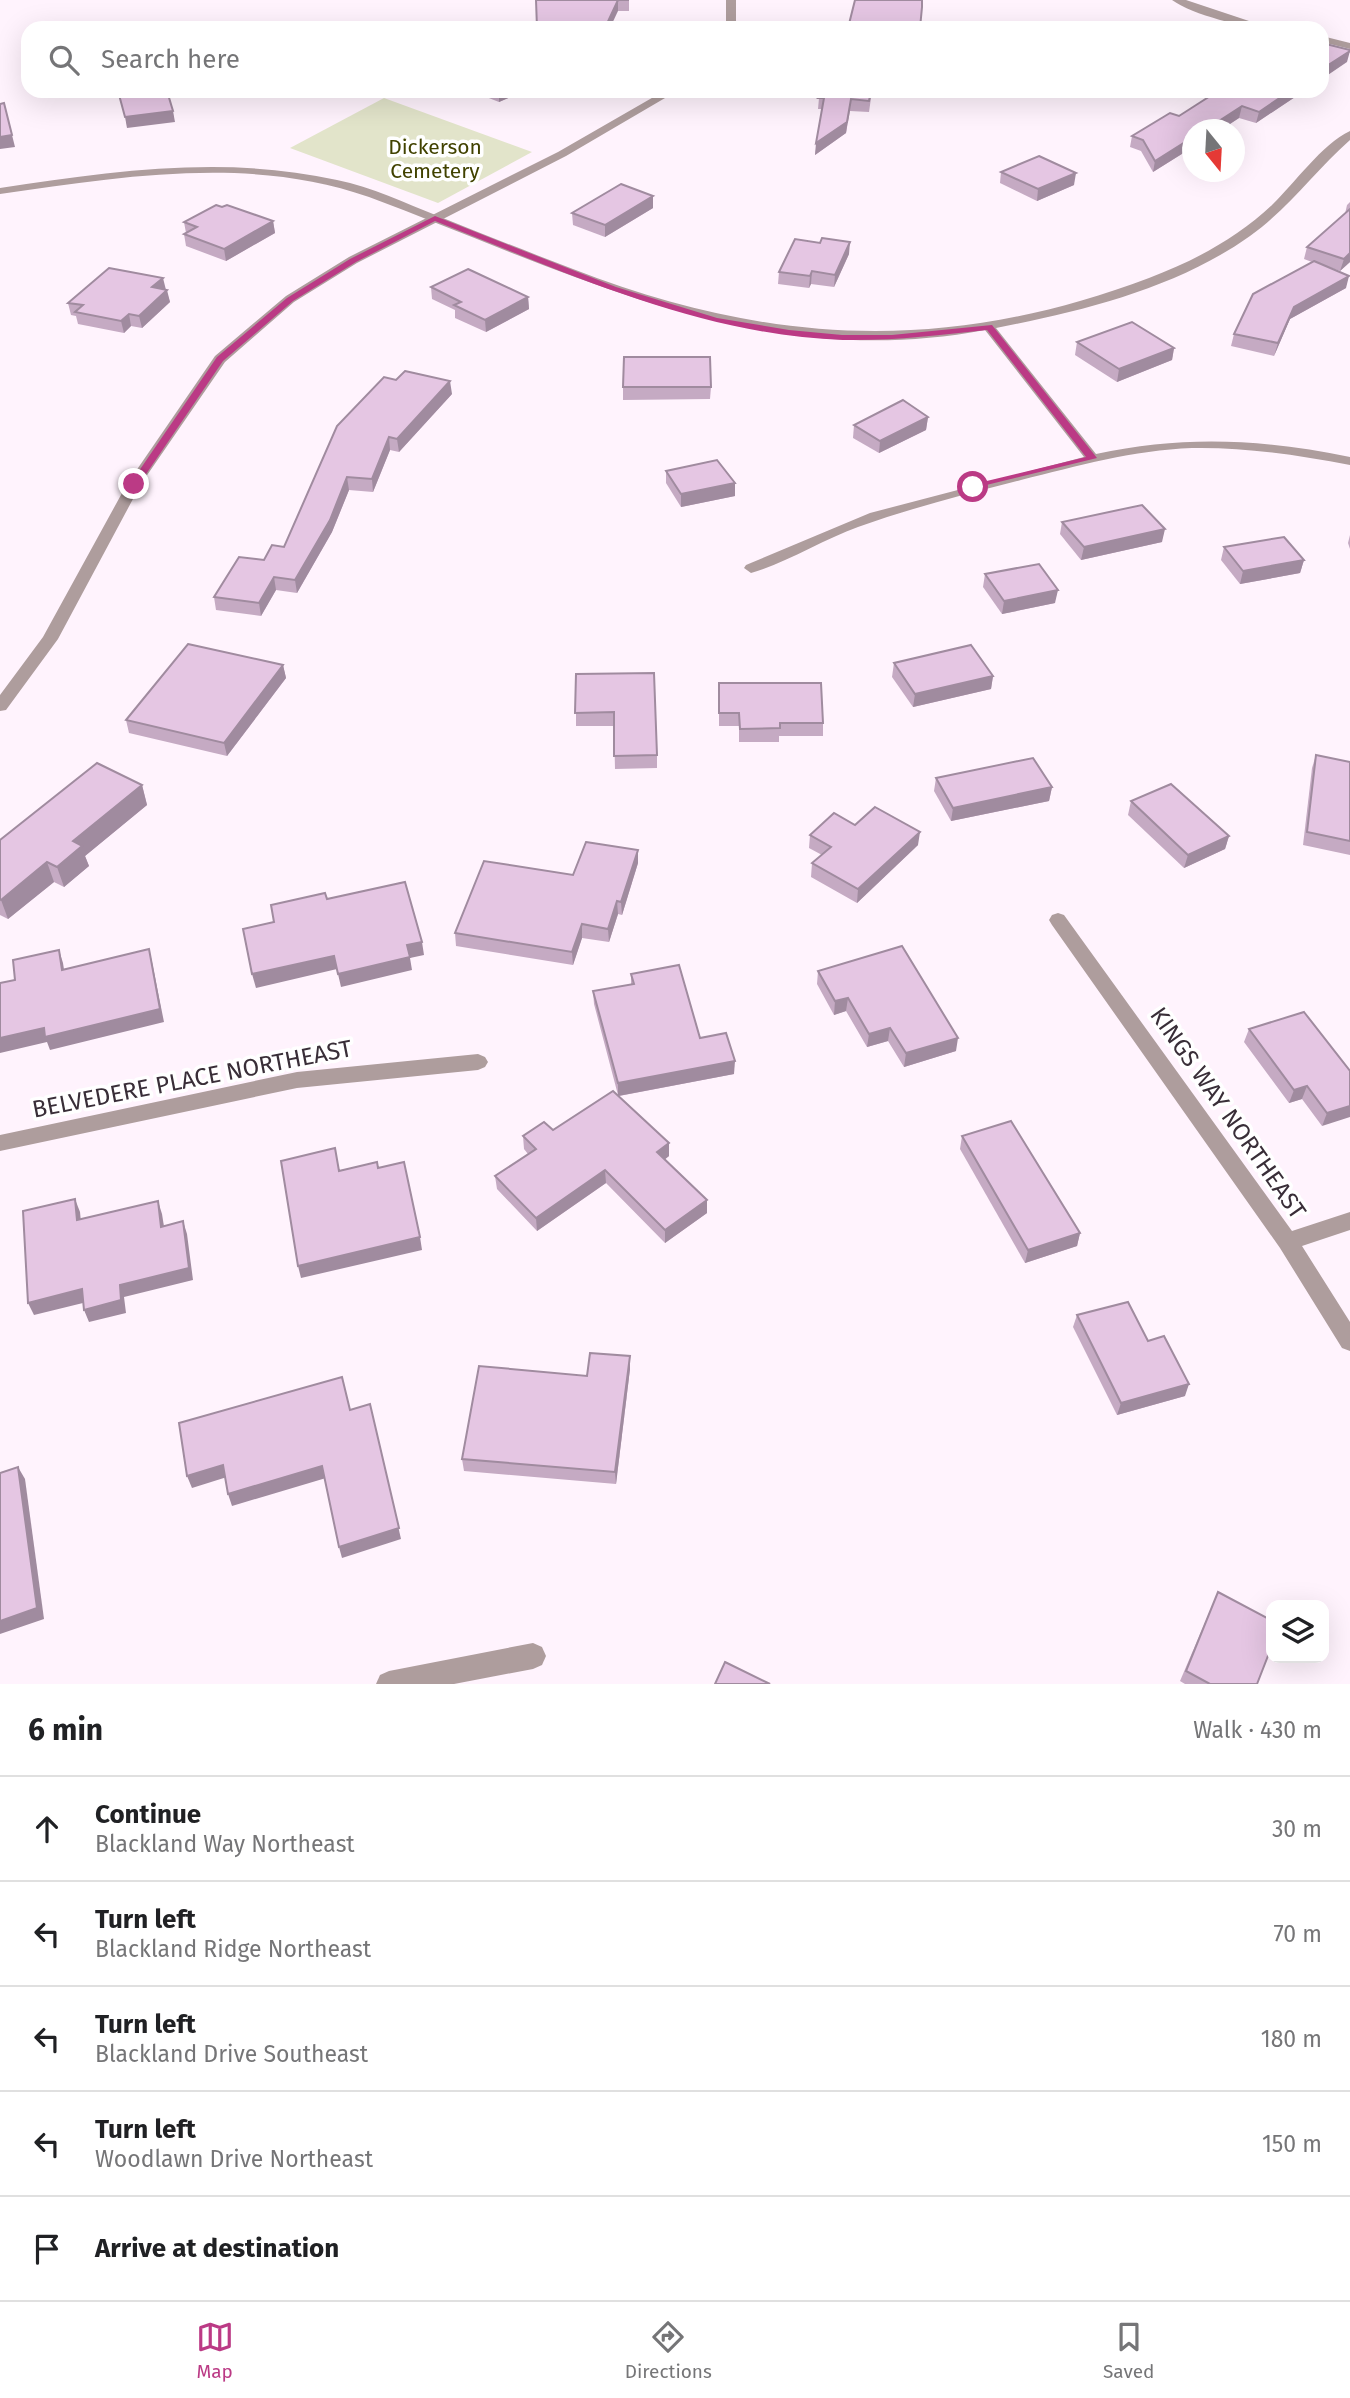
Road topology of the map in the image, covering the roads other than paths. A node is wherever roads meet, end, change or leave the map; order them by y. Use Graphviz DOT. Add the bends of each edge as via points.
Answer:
graph roads {
  1 [pos="731,0"];
  2 [pos="1177,0"];
  3 [pos="730,21"];
  4 [pos="1240,21"];
  5 [pos="1329,41"];
  6 [pos="1350,46"];
  7 [pos="660,98"];
  8 [pos="1350,134"];
  9 [pos="0,191"];
  10 [pos="435,219"];
  11 [pos="989,327"];
  12 [pos="1092,458"];
  13 [pos="1350,461"];
  14 [pos="751,568"];
  15 [pos="0,706"];
  16 [pos="1058,920"];
  17 [pos="478,1062"];
  18 [pos="0,1143"];
  19 [pos="1350,1221"];
  20 [pos="1288,1242"];
  21 [pos="1350,1340"];
  22 [pos="533,1656"];
  23 [pos="390,1684"];
  1 -- 3 [label="street"];
  2 -- 4 [label="street"];
  5 -- 6 [label="street"];
  7 -- 10 [label="street"];
  8 -- 11 [label="street" via="1266,218 1194,264 1123,292"];
  9 -- 10 [label="street" via="156,171 238,170 338,184"];
  10 -- 11 [label="street" via="613,288 716,321 842,337 904,337"];
  10 -- 15 [label="street" via="353,260 290,299 220,359 134,484 50,639"];
  11 -- 12 [label="street"];
  12 -- 13 [label="street" via="1193,444 1272,448"];
  12 -- 14 [label="street" via="909,506"];
  16 -- 20 [label="street, KINGS WAY NORTHEAST"];
  17 -- 18 [label="street, BELVEDERE PLACE NORTHEAST" via="297,1080"];
  19 -- 20 [label="street"];
  20 -- 21 [label="street, KINGS WAY NORTHEAST"];
  22 -- 23 [label="street"];
}
